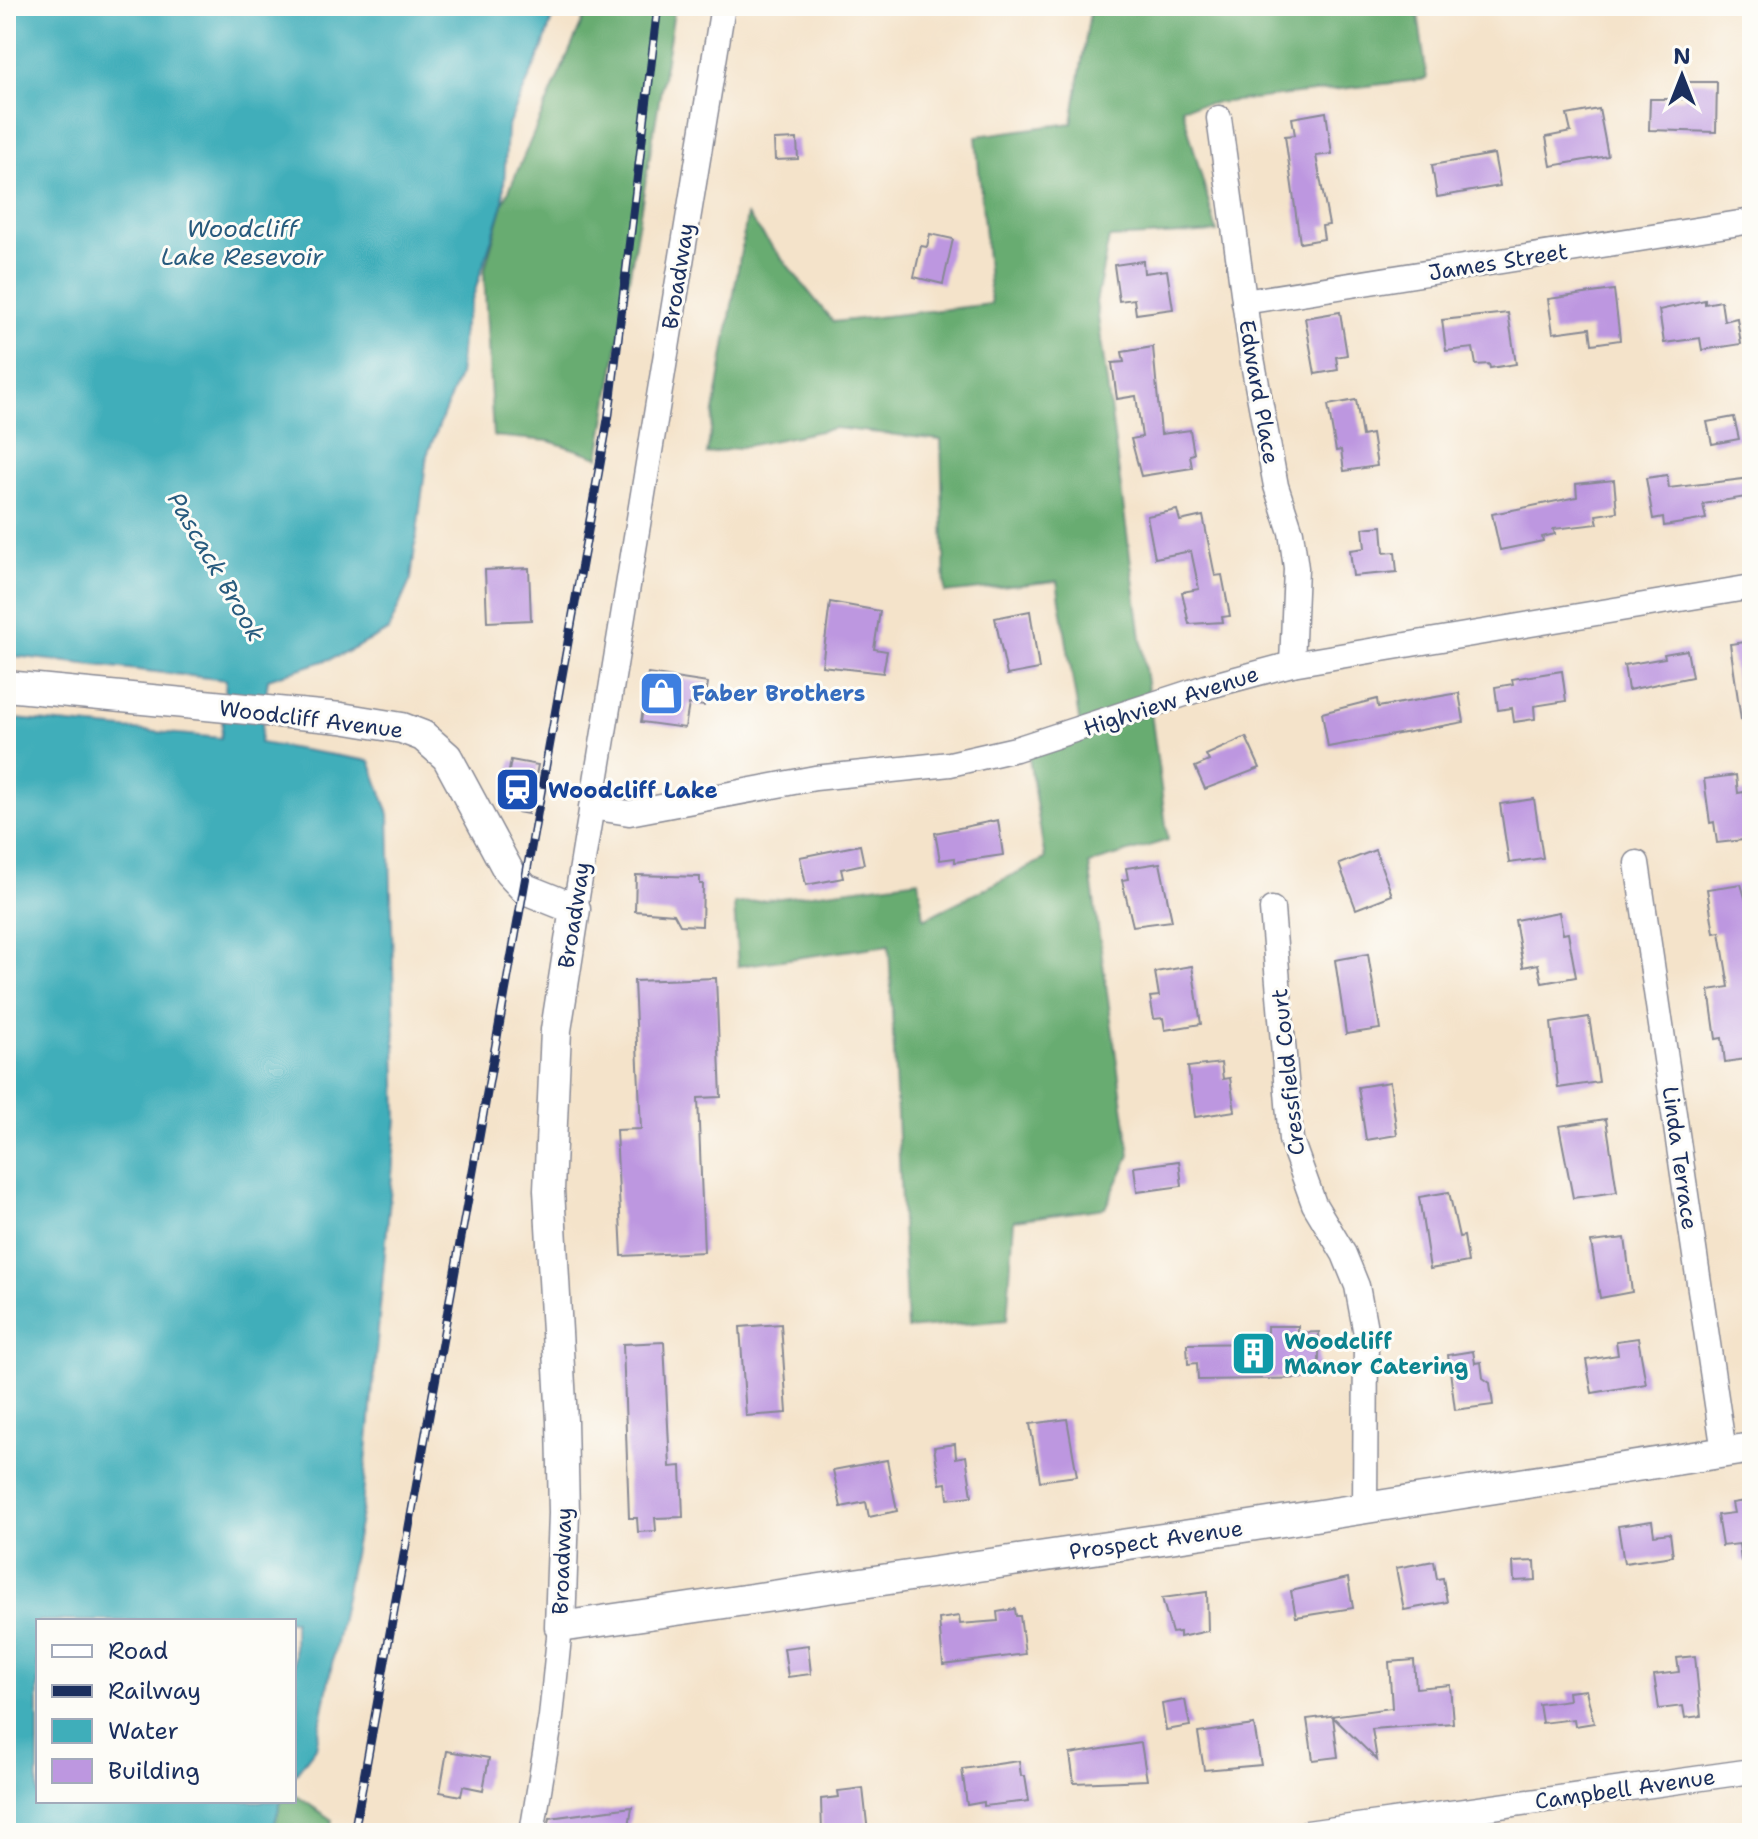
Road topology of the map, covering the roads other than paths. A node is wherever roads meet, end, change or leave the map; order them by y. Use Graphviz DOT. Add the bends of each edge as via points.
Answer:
graph roads {
  1 [pos="723,6"];
  2 [pos="1219,118"];
  3 [pos="1752,221"];
  4 [pos="1244,302"];
  5 [pos="1752,587"];
  6 [pos="1292,664"];
  7 [pos="6,686"];
  8 [pos="591,807"];
  9 [pos="1637,863"];
  10 [pos="575,909"];
  11 [pos="1272,909"];
  12 [pos="1738,1450"];
  13 [pos="1365,1508"];
  14 [pos="560,1627"];
  15 [pos="1752,1771"];
  16 [pos="532,1833"];
  17 [pos="1307,1833"];
  1 -- 8 [label="street, Broadway"];
  2 -- 4 [label="street, Edward Place"];
  3 -- 4 [label="street, James Street"];
  4 -- 6 [label="street, Edward Place" via="1296,568"];
  5 -- 6 [label="street, Highview Avenue"];
  6 -- 8 [label="street, Highview Avenue" via="1016,749 950,764 815,778 629,813"];
  7 -- 10 [label="main road, Woodcliff Avenue" via="377,723 423,736 447,757 509,872 525,889"];
  8 -- 10 [label="street, Broadway"];
  9 -- 12 [label="street, Linda Terrace"];
  10 -- 14 [label="main road, Broadway" via="556,1030 549,1163 563,1436"];
  11 -- 13 [label="street, Cressfield Court" via="1291,1140 1314,1204 1357,1286 1366,1334"];
  12 -- 13 [label="main road, Prospect Avenue"];
  13 -- 14 [label="main road, Prospect Avenue"];
  14 -- 16 [label="street, Broadway"];
  15 -- 17 [label="street, Campbell Avenue"];
}
